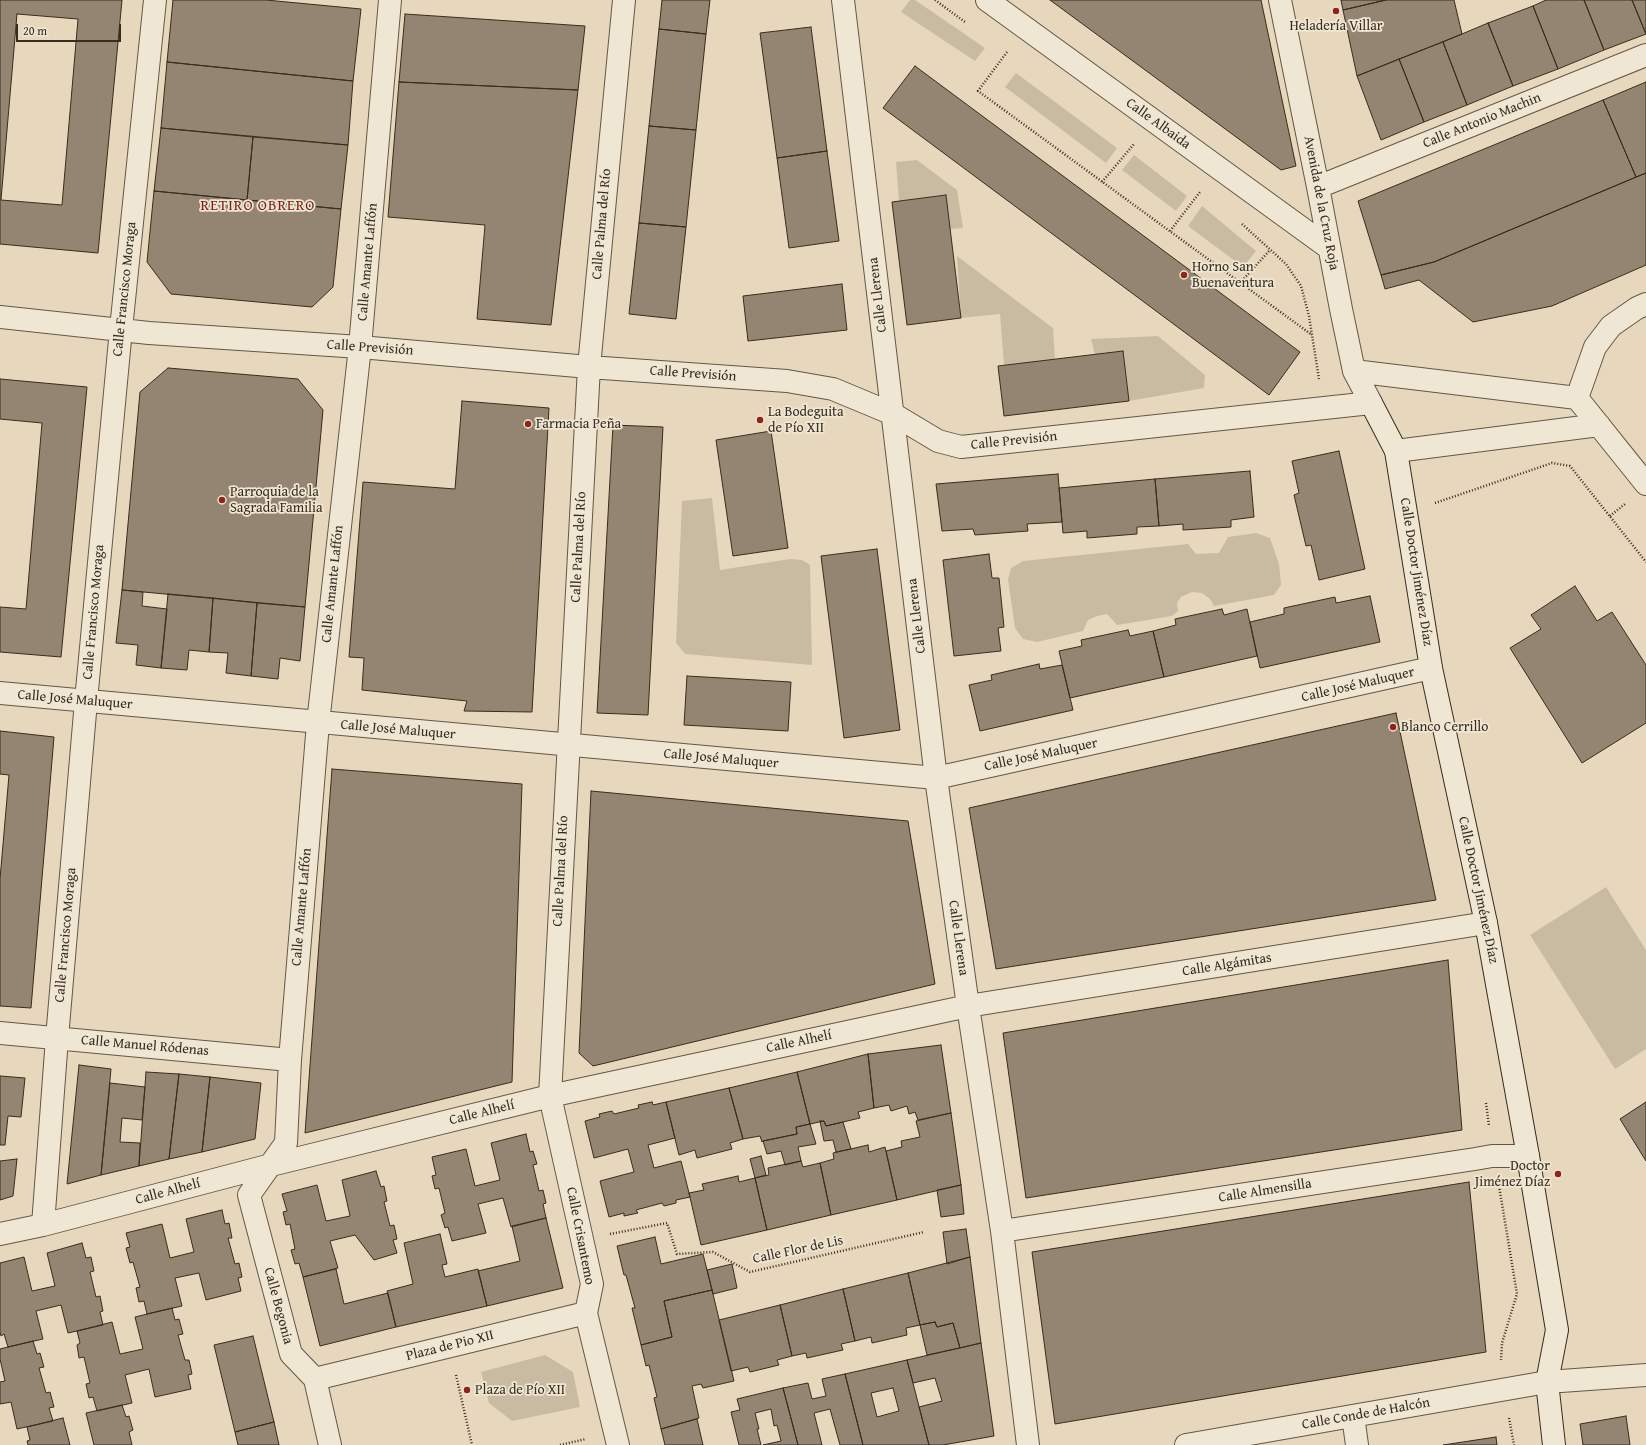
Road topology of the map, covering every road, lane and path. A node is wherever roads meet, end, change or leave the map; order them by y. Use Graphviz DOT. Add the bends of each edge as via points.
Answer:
graph roads {
  1 [pos="155,0"];
  2 [pos="390,0"];
  3 [pos="624,0"];
  4 [pos="843,0"];
  5 [pos="935,0"];
  6 [pos="988,0"];
  7 [pos="1280,0"];
  8 [pos="971,26"];
  9 [pos="1001,48"];
  10 [pos="1007,52"];
  11 [pos="1646,54"];
  12 [pos="1013,57"];
  13 [pos="1128,140"];
  14 [pos="1134,144"];
  15 [pos="1140,149"];
  16 [pos="1102,182"];
  17 [pos="1318,187"];
  18 [pos="1194,188"];
  19 [pos="1200,192"];
  20 [pos="1206,196"];
  21 [pos="1239,222"];
  22 [pos="1170,231"];
  23 [pos="1330,248"];
  24 [pos="1270,250"];
  25 [pos="1240,283"];
  26 [pos="1646,304"];
  27 [pos="0,316"];
  28 [pos="121,330"];
  29 [pos="1312,335"];
  30 [pos="360,347"];
  31 [pos="589,367"];
  32 [pos="1354,372"];
  33 [pos="1318,376"];
  34 [pos="1577,398"];
  35 [pos="1371,403"];
  36 [pos="893,414"];
  37 [pos="1599,425"];
  38 [pos="1396,451"];
  39 [pos="1646,484"];
  40 [pos="1433,504"];
  41 [pos="1646,562"];
  42 [pos="1431,668"];
  43 [pos="0,693"];
  44 [pos="86,701"];
  45 [pos="318,723"];
  46 [pos="568,745"];
  47 [pos="936,778"];
  48 [pos="1486,923"];
  49 [pos="968,1006"];
  50 [pos="0,1033"];
  51 [pos="57,1038"];
  52 [pos="290,1060"];
  53 [pos="550,1096"];
  54 [pos="1528,1156"];
  55 [pos="271,1165"];
  56 [pos="1498,1181"];
  57 [pos="43,1225"];
  58 [pos="1002,1231"];
  59 [pos="924,1232"];
  60 [pos="0,1234"];
  61 [pos="582,1240"];
  62 [pos="586,1313"];
  63 [pos="1501,1361"];
  64 [pos="456,1371"];
  65 [pos="1646,1375"];
  66 [pos="315,1379"];
  67 [pos="1547,1382"];
  68 [pos="1353,1416"];
  69 [pos="1510,1421"];
  70 [pos="589,1438"];
  71 [pos="330,1445"];
  72 [pos="472,1445"];
  73 [pos="560,1445"];
  74 [pos="618,1445"];
  75 [pos="1028,1445"];
  76 [pos="1186,1445"];
  77 [pos="1358,1445"];
  78 [pos="1514,1445"];
  79 [pos="1554,1445"];
  1 -- 28 [label="street, Calle Francisco Moraga"];
  2 -- 30 [label="street, Calle Amante Laffón"];
  3 -- 31 [label="street, Calle Palma del Río"];
  4 -- 36 [label="street, Calle Llerena"];
  5 -- 8 [label="path"];
  6 -- 23 [label="street, Calle Albaida"];
  7 -- 17 [label="street, Avenida de la Cruz Roja"];
  9 -- 10 [label="path"];
  10 -- 12 [label="path"];
  10 -- 16 [label="path" via="978,91"];
  11 -- 17 [label="street, Calle Antonio Machin"];
  13 -- 14 [label="path"];
  14 -- 15 [label="path"];
  14 -- 16 [label="path"];
  16 -- 22 [label="path"];
  17 -- 23 [label="street, Avenida de la Cruz Roja"];
  18 -- 19 [label="path"];
  19 -- 20 [label="path"];
  19 -- 22 [label="path"];
  21 -- 24 [label="path"];
  22 -- 25 [label="path"];
  23 -- 32 [label="street, Avenida de la Cruz Roja"];
  24 -- 25 [label="path"];
  24 -- 29 [label="path" via="1286,264 1301,286"];
  25 -- 29 [label="path"];
  26 -- 34 [label="street" via="1611,326 1595,347"];
  27 -- 28 [label="street, Calle Previsión"];
  28 -- 30 [label="street, Calle Previsión" via="149,334"];
  28 -- 44 [label="street, Calle Francisco Moraga"];
  29 -- 33 [label="path"];
  30 -- 31 [label="street, Calle Previsión"];
  30 -- 45 [label="street, Calle Amante Laffón"];
  31 -- 36 [label="street, Calle Previsión" via="787,381 833,389"];
  31 -- 46 [label="street, Calle Palma del Río"];
  32 -- 34 [label="street"];
  32 -- 35 [label="street, Avenida de la Cruz Roja"];
  34 -- 37 [label="street"];
  35 -- 36 [label="street, Calle Previsión" via="961,447 938,441"];
  35 -- 38 [label="street, Calle Doctor Jiménez Díaz"];
  36 -- 47 [label="street, Calle Llerena"];
  37 -- 38 [label="street"];
  37 -- 39 [label="street"];
  38 -- 42 [label="street, Calle Doctor Jiménez Díaz"];
  40 -- 41 [label="path" via="1552,463 1570,466"];
  42 -- 47 [label="street, Calle José Maluquer"];
  42 -- 48 [label="street, Calle Doctor Jiménez Díaz"];
  43 -- 44 [label="street, Calle José Maluquer"];
  44 -- 45 [label="street, Calle José Maluquer"];
  44 -- 51 [label="street, Calle Francisco Moraga"];
  45 -- 46 [label="street, Calle José Maluquer"];
  45 -- 52 [label="street, Calle Amante Laffón"];
  46 -- 47 [label="street, Calle José Maluquer"];
  46 -- 53 [label="street, Calle Palma del Río"];
  47 -- 49 [label="street, Calle Llerena"];
  48 -- 49 [label="street, Calle Algámitas"];
  48 -- 54 [label="street, Calle Doctor Jiménez Díaz"];
  49 -- 53 [label="street, Calle Alhelí"];
  49 -- 58 [label="street, Calle Llerena"];
  50 -- 51 [label="street, Calle Manuel Ródenas"];
  51 -- 52 [label="street, Calle Manuel Ródenas"];
  51 -- 57 [label="street, Calle Francisco Moraga"];
  52 -- 55 [label="street, Calle Amante Laffón" via="286,1143"];
  53 -- 55 [label="street, Calle Alhelí"];
  53 -- 61 [label="street, Calle Crisantemo"];
  54 -- 58 [label="street, Calle Almensilla" via="1487,1157"];
  54 -- 67 [label="street, Calle Doctor Jiménez Díaz" via="1557,1330"];
  55 -- 57 [label="street, Calle Alhelí"];
  55 -- 66 [label="street, Calle Begonia" via="250,1195 291,1354"];
  56 -- 63 [label="path" via="1516,1294 1502,1343"];
  57 -- 60 [label="street, Calle Alhelí"];
  58 -- 75 [label="street, Calle Llerena"];
  59 -- 61 [label="path, Calle Flor de Lis" via="750,1272 712,1252 677,1254 667,1223"];
  61 -- 62 [label="street, Calle Crisantemo" via="592,1284"];
  62 -- 66 [label="street, Plaza de Pio XII"];
  62 -- 74 [label="street, Calle Crisantemo"];
  64 -- 72 [label="path"];
  65 -- 67 [label="street, Calle Conde de Halcón"];
  66 -- 71 [label="street"];
  67 -- 68 [label="street, Calle Conde de Halcón"];
  67 -- 79 [label="street, Calle Doctor Jiménez Díaz"];
  68 -- 76 [label="street, Calle Conde de Halcón"];
  68 -- 77 [label="street"];
  69 -- 78 [label="path"];
  70 -- 73 [label="path"];
}
